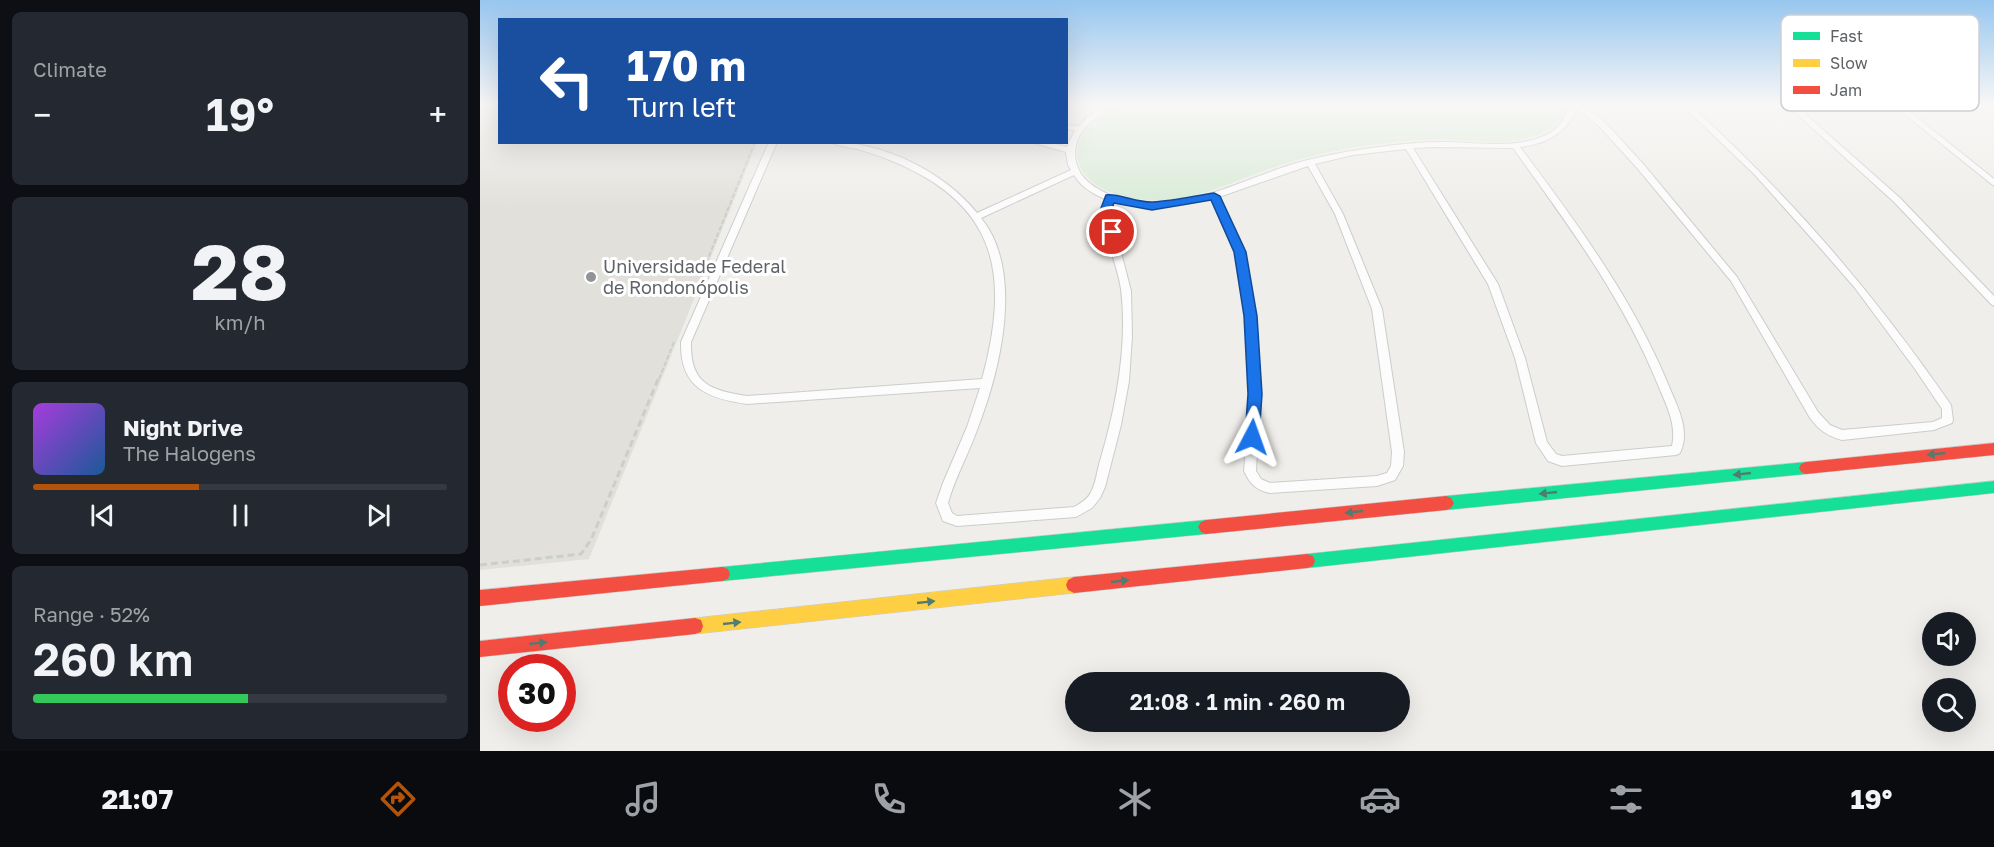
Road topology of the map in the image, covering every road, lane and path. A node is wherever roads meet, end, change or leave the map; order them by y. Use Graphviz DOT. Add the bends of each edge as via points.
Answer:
graph roads {
  1 [pos="1073,139"];
  2 [pos="1539,139"];
  3 [pos="1616,139"];
  4 [pos="1726,139"];
  5 [pos="1829,139"];
  6 [pos="1940,139"];
  7 [pos="754,144"];
  8 [pos="772,144"];
  9 [pos="842,144"];
  10 [pos="1042,144"];
  11 [pos="1515,145"];
  12 [pos="1408,146"];
  13 [pos="1068,150"];
  14 [pos="1310,162"];
  15 [pos="1994,170"];
  16 [pos="1073,172"];
  17 [pos="1981,172"];
  18 [pos="1994,183"];
  19 [pos="1214,196"];
  20 [pos="1110,198"];
  21 [pos="976,216"];
  22 [pos="697,286"];
  23 [pos="1994,302"];
  24 [pos="674,342"];
  25 [pos="986,382"];
  26 [pos="1994,449"];
  27 [pos="1994,487"];
  28 [pos="480,565"];
  29 [pos="480,598"];
  30 [pos="480,649"];
  1 -- 13 [label="street"];
  2 -- 11 [label="street"];
  3 -- 4 [label="street" via="1734,279 1825,428 1842,435 1934,426 1948,420 1947,408 1878,308"];
  5 -- 23 [label="street" via="1897,200"];
  6 -- 17 [label="street"];
  7 -- 22 [label="path"];
  8 -- 25 [label="street" via="686,342 687,366 696,382 726,397 747,400"];
  9 -- 21 [label="street" via="888,155 926,172"];
  10 -- 13 [label="street"];
  11 -- 12 [label="street"];
  11 -- 12 [label="street" via="1631,311 1680,430 1676,450 1562,461 1552,458 1542,443 1520,358 1493,284"];
  12 -- 14 [label="street"];
  13 -- 16 [label="street"];
  14 -- 19 [label="street"];
  14 -- 19 [label="street" via="1339,214 1377,309 1398,452 1391,477 1270,488 1254,481 1250,471 1255,394 1250,316 1240,252"];
  15 -- 17 [label="street"];
  16 -- 20 [label="street" via="1094,191"];
  16 -- 21 [label="street"];
  17 -- 18 [label="street"];
  19 -- 20 [label="street" via="1152,206"];
  20 -- 25 [label="street" via="1107,215 1126,290 1124,377 1114,435 1096,495 1088,505 1076,512 957,521 947,517 942,503"];
  21 -- 25 [label="street" via="993,248 1000,278 998,329"];
  24 -- 28 [label="path" via="591,540 581,554"];
  26 -- 29 [label="street, one-way"];
  30 -- 27 [label="street, one-way"];
}
